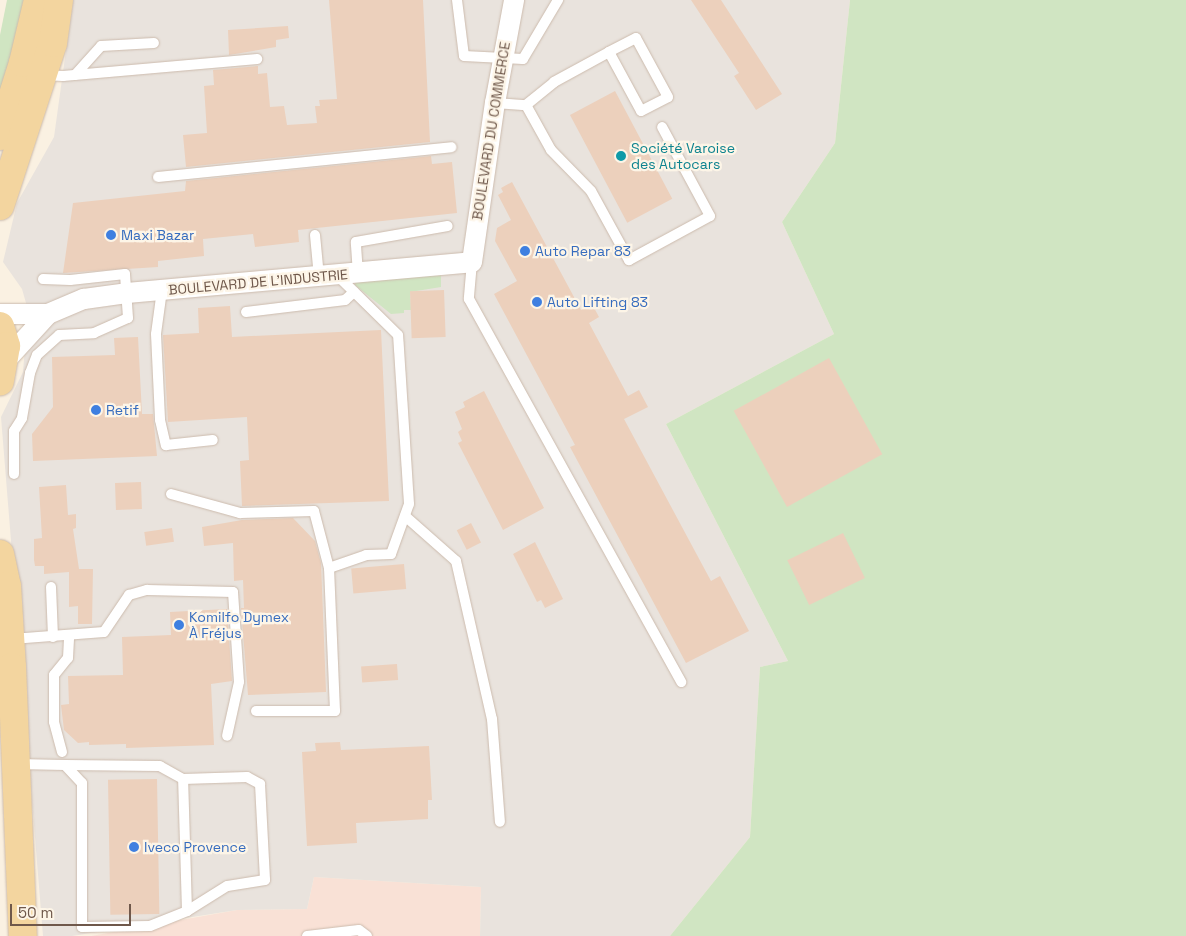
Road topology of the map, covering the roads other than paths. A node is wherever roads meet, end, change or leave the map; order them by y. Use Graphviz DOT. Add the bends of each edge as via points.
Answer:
graph roads {
  1 [pos="38,0"];
  2 [pos="59,0"];
  3 [pos="457,0"];
  4 [pos="514,0"];
  5 [pos="558,0"];
  6 [pos="154,43"];
  7 [pos="609,52"];
  8 [pos="502,57"];
  9 [pos="256,59"];
  10 [pos="42,75"];
  11 [pos="75,75"];
  12 [pos="495,103"];
  13 [pos="526,105"];
  14 [pos="662,126"];
  15 [pos="0,136"];
  16 [pos="450,148"];
  17 [pos="158,177"];
  18 [pos="0,206"];
  19 [pos="448,226"];
  20 [pos="315,235"];
  21 [pos="472,262"];
  22 [pos="329,276"];
  23 [pos="43,279"];
  24 [pos="356,283"];
  25 [pos="162,290"];
  26 [pos="127,293"];
  27 [pos="246,312"];
  28 [pos="0,314"];
  29 [pos="48,314"];
  30 [pos="0,326"];
  31 [pos="3,370"];
  32 [pos="213,440"];
  33 [pos="14,474"];
  34 [pos="171,494"];
  35 [pos="405,516"];
  36 [pos="0,554"];
  37 [pos="329,568"];
  38 [pos="51,587"];
  39 [pos="69,636"];
  40 [pos="53,637"];
  41 [pos="10,639"];
  42 [pos="681,682"];
  43 [pos="256,712"];
  44 [pos="228,736"];
  45 [pos="62,752"];
  46 [pos="16,764"];
  47 [pos="65,765"];
  48 [pos="183,779"];
  49 [pos="500,822"];
  50 [pos="187,911"];
  51 [pos="23,936"];
  52 [pos="307,936"];
  53 [pos="367,936"];
  1 -- 15 [label="main road" via="23,63"];
  2 -- 10 [label="main road" via="53,44"];
  3 -- 8 [label="lane" via="464,56"];
  4 -- 8 [label="street, BOULEVARD DU COMMERCE"];
  5 -- 8 [label="lane" via="523,59"];
  6 -- 11 [label="lane" via="101,46"];
  7 -- 7 [label="lane" via="641,111 668,97 636,38"];
  7 -- 13 [label="lane" via="554,82"];
  8 -- 12 [label="street, BOULEVARD DU COMMERCE"];
  9 -- 11 [label="lane"];
  10 -- 11 [label="lane"];
  10 -- 18 [label="main road"];
  12 -- 13 [label="lane"];
  12 -- 21 [label="street, BOULEVARD DU COMMERCE"];
  13 -- 14 [label="lane" via="550,150 591,191 630,260 710,216"];
  16 -- 17 [label="lane"];
  19 -- 24 [label="lane" via="356,242"];
  20 -- 22 [label="lane"];
  21 -- 24 [label="street, BOULEVARD DE L'INDUSTRIE"];
  21 -- 42 [label="lane" via="469,299"];
  22 -- 24 [label="street, BOULEVARD DE L'INDUSTRIE"];
  22 -- 25 [label="street, BOULEVARD DE L'INDUSTRIE"];
  23 -- 26 [label="lane" via="70,280 124,274"];
  24 -- 27 [label="lane" via="345,300"];
  24 -- 35 [label="lane" via="398,335 409,504"];
  25 -- 26 [label="street, BOULEVARD DE L'INDUSTRIE"];
  25 -- 32 [label="lane" via="156,334 160,420 166,444"];
  26 -- 29 [label="street, BOULEVARD DE L'INDUSTRIE" via="84,299"];
  26 -- 33 [label="lane" via="128,318 94,333 59,335 37,355 30,373 22,418 14,432"];
  28 -- 29 [label="street, BOULEVARD DE L'INDUSTRIE"];
  29 -- 31 [label="street, BOULEVARD DE L'INDUSTRIE"];
  30 -- 31 [label="main road"];
  34 -- 37 [label="lane" via="240,513 314,511"];
  35 -- 37 [label="lane" via="391,554 366,555"];
  35 -- 49 [label="lane" via="456,561 492,719"];
  36 -- 41 [label="main road" via="7,586"];
  37 -- 43 [label="lane" via="335,711"];
  38 -- 40 [label="lane"];
  39 -- 40 [label="lane"];
  39 -- 44 [label="lane" via="104,632 129,595 147,590 233,592 239,682"];
  39 -- 45 [label="lane" via="68,658 54,676 54,722"];
  40 -- 41 [label="lane"];
  41 -- 46 [label="main road"];
  46 -- 47 [label="lane"];
  46 -- 51 [label="main road"];
  47 -- 48 [label="lane" via="160,766"];
  47 -- 50 [label="lane" via="82,782 82,927 150,926"];
  48 -- 50 [label="lane"];
  48 -- 50 [label="lane" via="247,777 260,784 265,880 227,886"];
  52 -- 53 [label="lane" via="359,930"];
}
